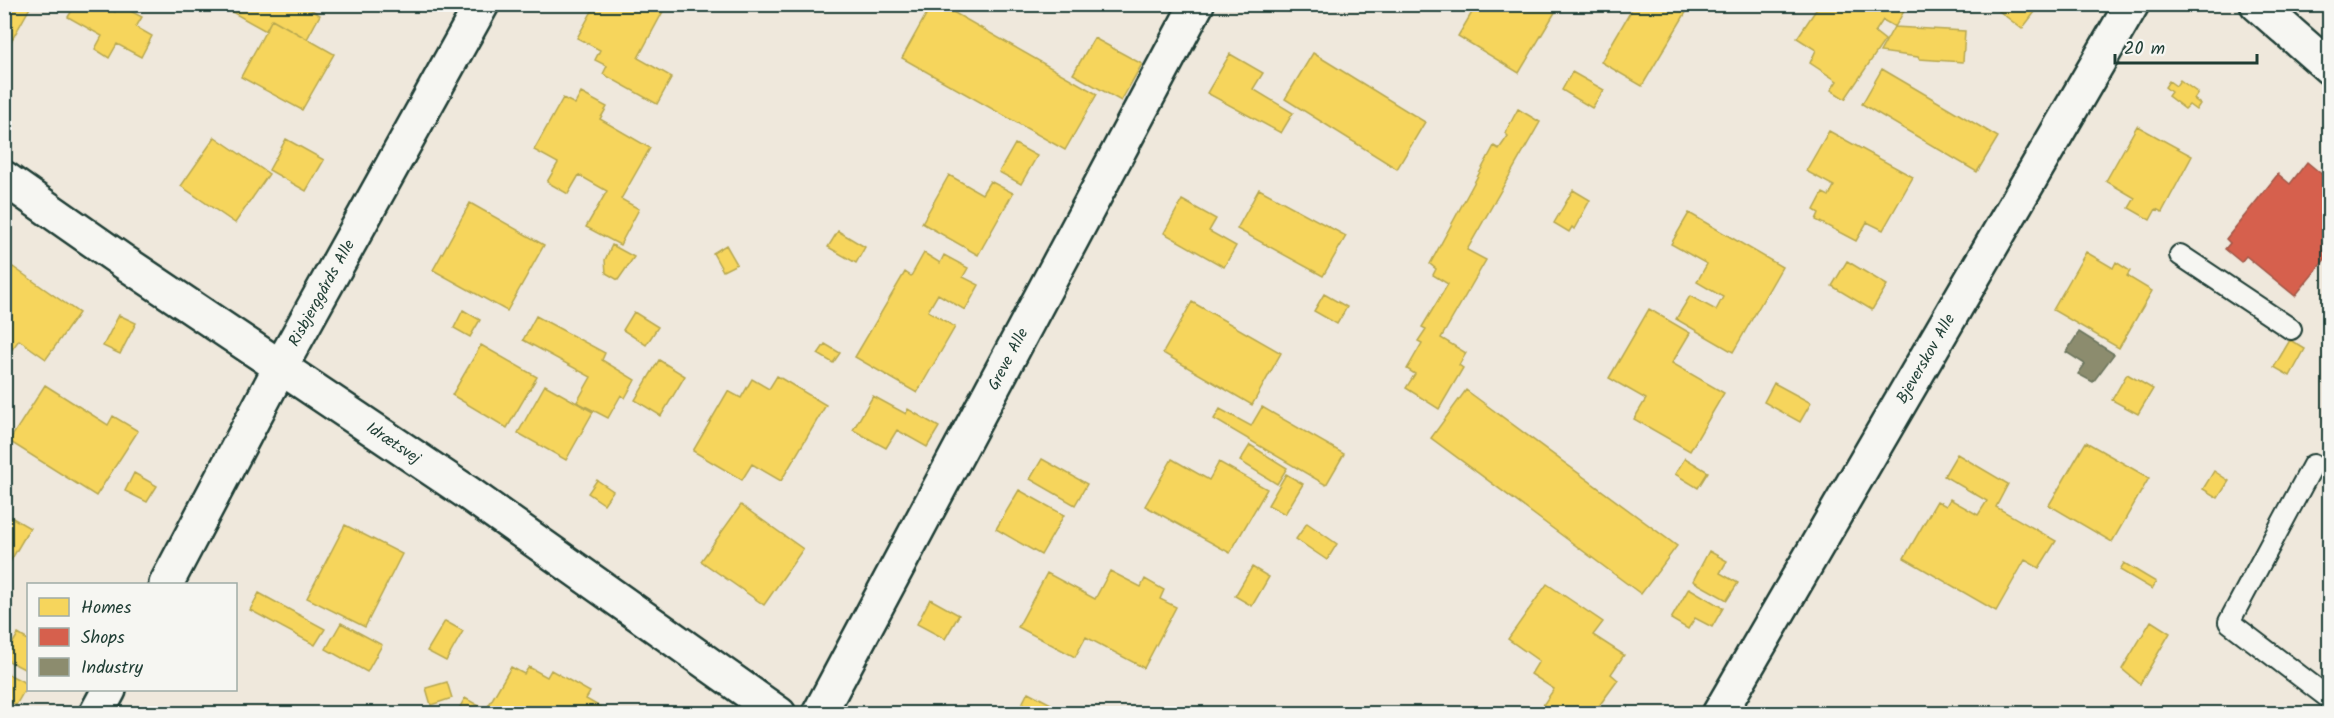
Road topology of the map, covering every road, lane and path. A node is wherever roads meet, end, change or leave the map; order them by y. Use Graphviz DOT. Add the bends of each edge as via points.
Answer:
graph roads {
  1 [pos="482,4"];
  2 [pos="1197,4"];
  3 [pos="2132,4"];
  4 [pos="2257,4"];
  5 [pos="2330,68"];
  6 [pos="4,178"];
  7 [pos="2180,255"];
  8 [pos="2291,329"];
  9 [pos="281,366"];
  10 [pos="2313,465"];
  11 [pos="167,583"];
  12 [pos="108,691"];
  13 [pos="2330,699"];
  14 [pos="1726,711"];
  15 [pos="96,714"];
  16 [pos="779,714"];
  17 [pos="819,714"];
  1 -- 9 [label="street, Risbjerggårds Alle"];
  2 -- 17 [label="street, Greve Alle"];
  3 -- 14 [label="street, Bjeverskov Alle"];
  4 -- 5 [label="street"];
  6 -- 9 [label="street, Idrætsvej"];
  7 -- 8 [label="lane"];
  9 -- 11 [label="street, Risbjerggårds Alle"];
  9 -- 16 [label="street, Idrætsvej" via="468,493"];
  10 -- 13 [label="lane" via="2229,622"];
  12 -- 15 [label="street"];
}
